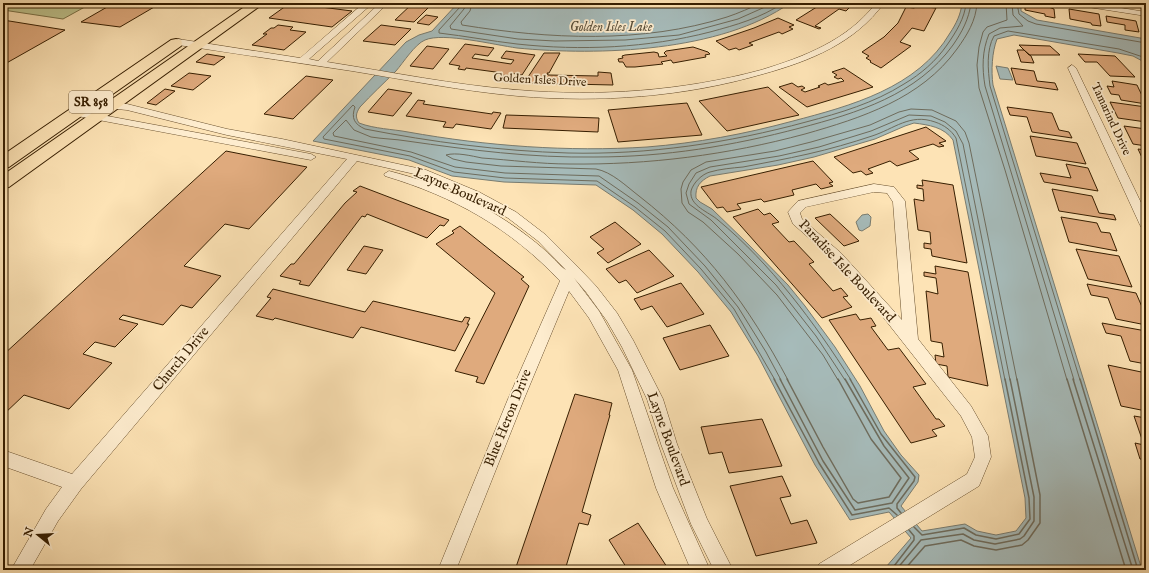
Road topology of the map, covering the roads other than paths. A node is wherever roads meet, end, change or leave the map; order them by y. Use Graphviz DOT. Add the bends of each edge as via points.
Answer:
graph roads {
  1 [pos="258,3"];
  2 [pos="369,3"];
  3 [pos="384,3"];
  4 [pos="880,3"];
  5 [pos="1076,3"];
  6 [pos="1146,14"];
  7 [pos="194,40"];
  8 [pos="302,61"];
  9 [pos="320,64"];
  10 [pos="1072,68"];
  11 [pos="111,106"];
  12 [pos="92,111"];
  13 [pos="352,161"];
  14 [pos="3,162"];
  15 [pos="3,183"];
  16 [pos="1146,225"];
  17 [pos="569,274"];
  18 [pos="911,340"];
  19 [pos="3,458"];
  20 [pos="75,483"];
  21 [pos="20,570"];
  22 [pos="447,570"];
  23 [pos="701,570"];
  24 [pos="724,570"];
  25 [pos="824,570"];
  1 -- 7 [label="main road, SR 858"];
  2 -- 8 [label="street"];
  3 -- 9 [label="street"];
  4 -- 9 [label="street, Golden Isles Drive" via="869,17 850,33 801,60 751,75 689,87 613,95 543,94 484,89"];
  5 -- 6 [label="street"];
  7 -- 8 [label="street, Golden Isles Drive"];
  7 -- 11 [label="main road, SR 858"];
  7 -- 12 [label="main road, SR 858" via="178,42"];
  8 -- 9 [label="street, Golden Isles Drive"];
  10 -- 16 [label="street, Tamarind Drive"];
  11 -- 12 [label="main road, SR 858"];
  11 -- 13 [label="street, Layne Boulevard" via="127,107"];
  12 -- 13 [label="street, Layne Boulevard"];
  12 -- 14 [label="main road, SR 858" via="75,114"];
  12 -- 15 [label="main road, SR 858"];
  13 -- 17 [label="street, Layne Boulevard" via="442,187 509,228"];
  13 -- 20 [label="street, Church Drive"];
  17 -- 22 [label="street, Blue Heron Drive"];
  17 -- 23 [label="street, Layne Boulevard" via="624,368 646,427 660,475"];
  17 -- 24 [label="street, Layne Boulevard" via="591,289 628,344 655,399 669,444 700,524"];
  18 -- 18 [label="street, Paradise Isle Boulevard" via="899,201 890,190 874,188 802,204 794,212 798,220 837,256"];
  18 -- 25 [label="street, Paradise Isle Boulevard" via="966,411 980,436 983,457 973,480"];
  19 -- 20 [label="street"];
  20 -- 21 [label="street, Church Drive" via="52,515"];
}
